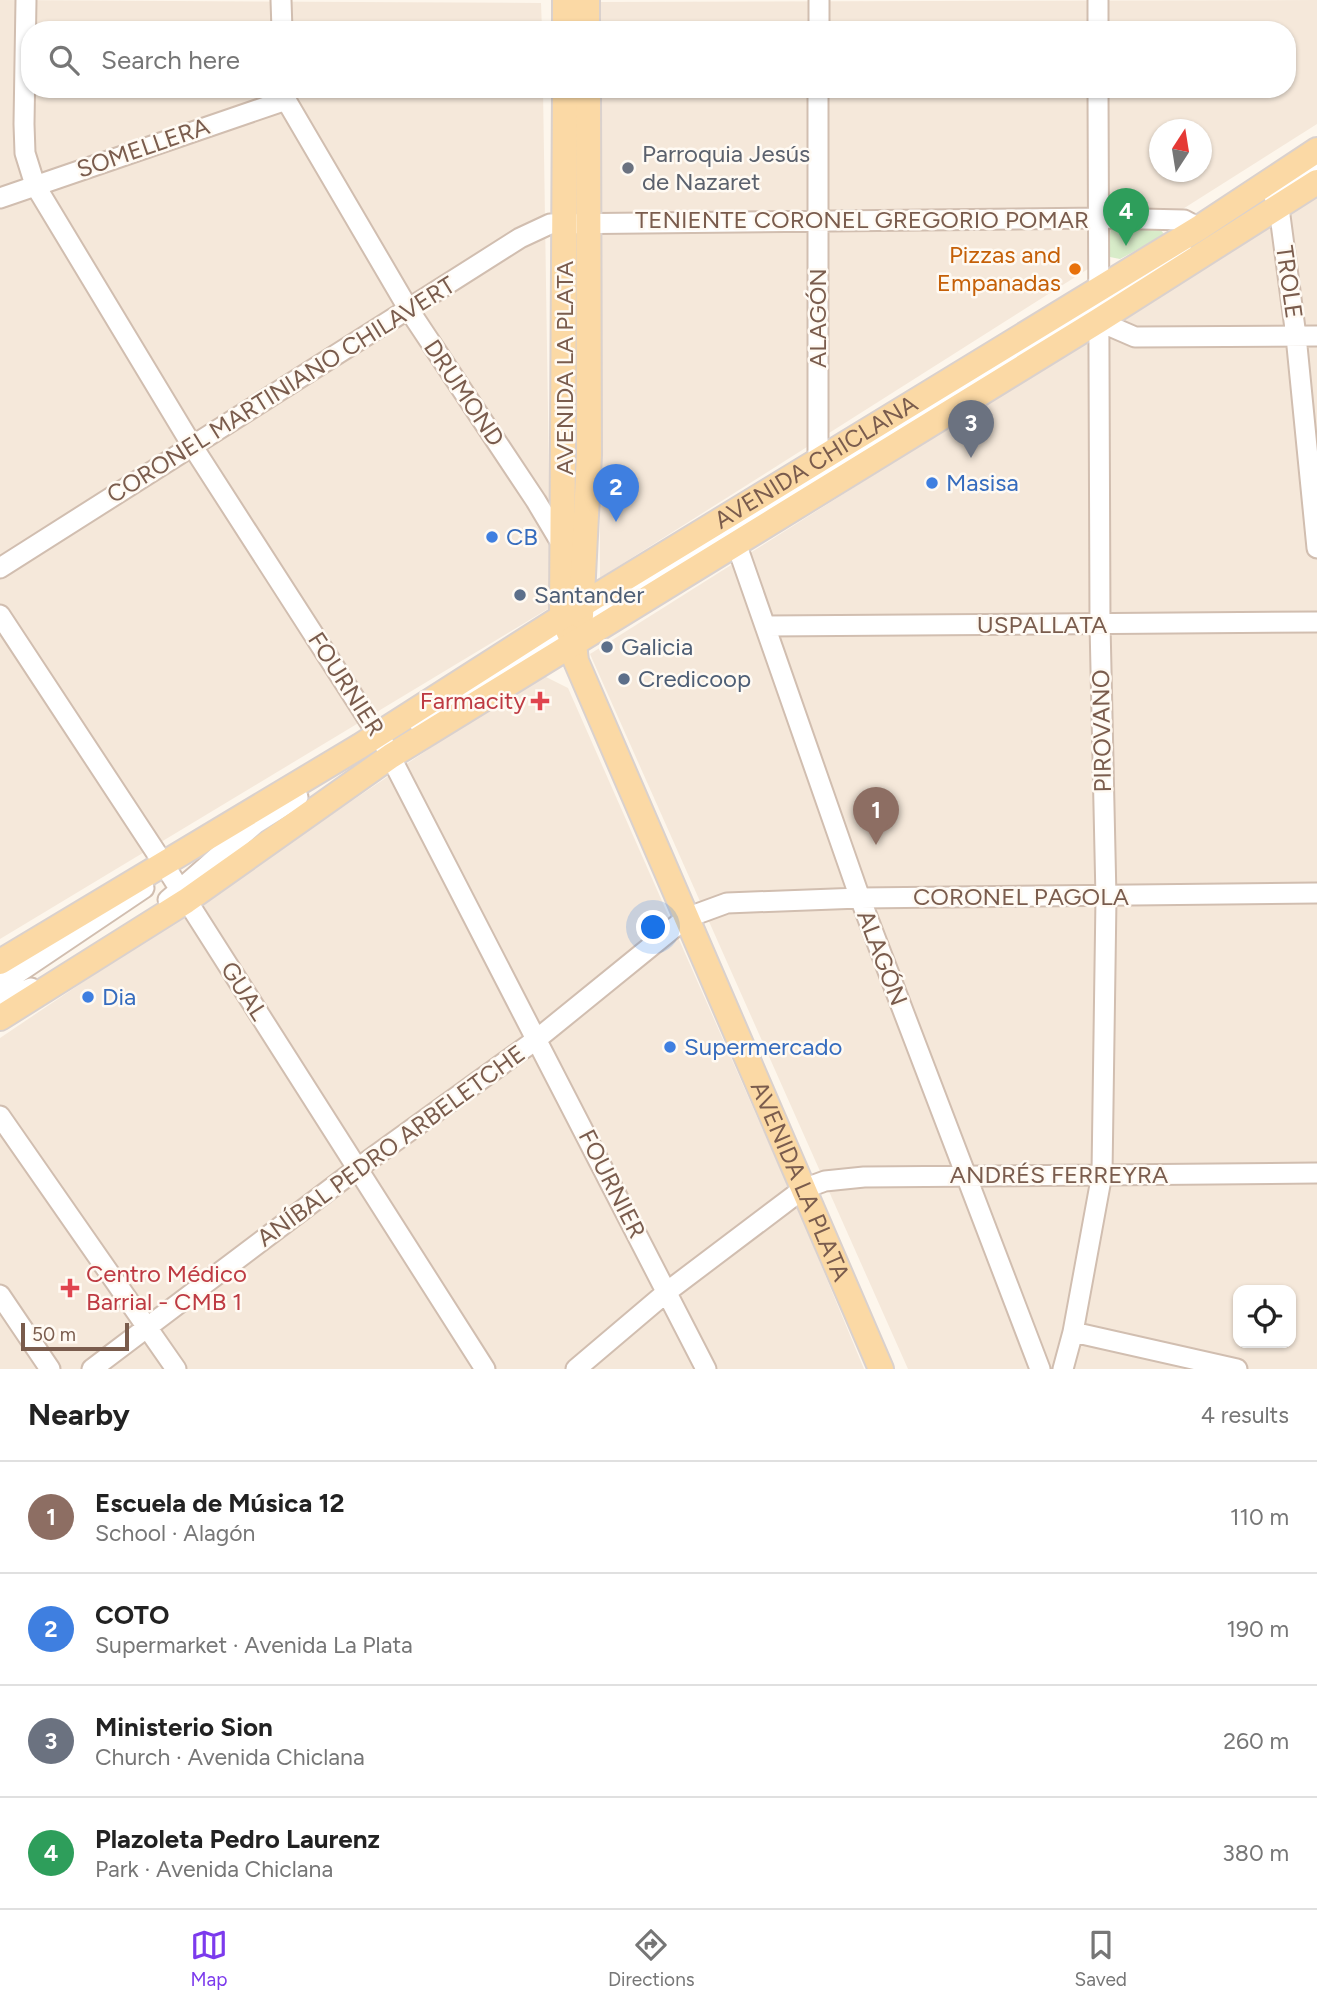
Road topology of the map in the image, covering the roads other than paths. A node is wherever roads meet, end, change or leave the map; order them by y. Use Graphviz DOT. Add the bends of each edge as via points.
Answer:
graph roads {
  1 [pos="26,0"];
  2 [pos="281,0"];
  3 [pos="565,0"];
  4 [pos="587,0"];
  5 [pos="819,0"];
  6 [pos="1097,0"];
  7 [pos="25,21"];
  8 [pos="282,21"];
  9 [pos="565,21"];
  10 [pos="587,21"];
  11 [pos="819,21"];
  12 [pos="1098,21"];
  13 [pos="24,98"];
  14 [pos="277,98"];
  15 [pos="287,98"];
  16 [pos="566,98"];
  17 [pos="587,98"];
  18 [pos="818,98"];
  19 [pos="1098,98"];
  20 [pos="1317,150"];
  21 [pos="1317,167"];
  22 [pos="1317,182"];
  23 [pos="35,185"];
  24 [pos="1274,196"];
  25 [pos="0,198"];
  26 [pos="1100,218"];
  27 [pos="818,219"];
  28 [pos="577,223"];
  29 [pos="1199,228"];
  30 [pos="1098,305"];
  31 [pos="409,310"];
  32 [pos="1317,335"];
  33 [pos="1296,336"];
  34 [pos="193,447"];
  35 [pos="818,463"];
  36 [pos="736,543"];
  37 [pos="1317,548"];
  38 [pos="565,550"];
  39 [pos="0,568"];
  40 [pos="0,615"];
  41 [pos="1317,622"];
  42 [pos="573,624"];
  43 [pos="1100,624"];
  44 [pos="767,626"];
  45 [pos="385,745"];
  46 [pos="163,863"];
  47 [pos="1317,893"];
  48 [pos="183,896"];
  49 [pos="860,898"];
  50 [pos="1106,898"];
  51 [pos="686,918"];
  52 [pos="0,962"];
  53 [pos="0,985"];
  54 [pos="3,1009"];
  55 [pos="537,1039"];
  56 [pos="0,1116"];
  57 [pos="358,1168"];
  58 [pos="1317,1173"];
  59 [pos="1102,1174"];
  60 [pos="964,1175"];
  61 [pos="803,1189"];
  62 [pos="668,1291"];
  63 [pos="0,1295"];
  64 [pos="147,1327"];
  65 [pos="1073,1332"];
  66 [pos="50,1369"];
  67 [pos="92,1369"];
  68 [pos="176,1369"];
  69 [pos="485,1369"];
  70 [pos="576,1369"];
  71 [pos="706,1369"];
  72 [pos="881,1369"];
  73 [pos="1040,1369"];
  74 [pos="1063,1369"];
  75 [pos="1237,1369"];
  1 -- 7 [label="street, FOURNIER"];
  2 -- 8 [label="street"];
  3 -- 9 [label="main road"];
  4 -- 10 [label="main road"];
  5 -- 11 [label="street"];
  6 -- 12 [label="street"];
  13 -- 23 [label="street, FOURNIER" via="25,153"];
  14 -- 23 [label="street, SOMELLERA"];
  15 -- 31 [label="street, DRUMOND"];
  16 -- 28 [label="main road, AVENIDA LA PLATA"];
  17 -- 28 [label="main road, AVENIDA LA PLATA"];
  18 -- 27 [label="street, ALAGÓN"];
  19 -- 26 [label="street, PIROVANO"];
  20 -- 24 [label="main road, AVENIDA CHICLANA"];
  21 -- 24 [label="street"];
  22 -- 24 [label="main road, AVENIDA CHICLANA"];
  23 -- 25 [label="street, SOMELLERA"];
  23 -- 34 [label="street, FOURNIER"];
  24 -- 29 [label="main road, AVENIDA CHICLANA"];
  24 -- 30 [label="main road, AVENIDA CHICLANA"];
  24 -- 33 [label="street, TROLE"];
  26 -- 27 [label="street, TENIENTE CORONEL GREGORIO POMAR"];
  26 -- 29 [label="street, TENIENTE CORONEL GREGORIO POMAR" via="1184,220"];
  26 -- 30 [label="street, PIROVANO"];
  27 -- 28 [label="street, TENIENTE CORONEL GREGORIO POMAR"];
  27 -- 35 [label="street, ALAGÓN"];
  28 -- 31 [label="street, CORONEL MARTINIANO CHILAVERT" via="550,224 532,231"];
  28 -- 38 [label="main road, AVENIDA LA PLATA"];
  28 -- 42 [label="main road, AVENIDA LA PLATA" via="589,455"];
  29 -- 30 [label="main road, AVENIDA CHICLANA"];
  30 -- 33 [label="street" via="1135,337"];
  30 -- 35 [label="main road, AVENIDA CHICLANA"];
  30 -- 36 [label="main road, AVENIDA CHICLANA"];
  30 -- 42 [label="street"];
  30 -- 43 [label="street, PIROVANO"];
  31 -- 34 [label="street, CORONEL MARTINIANO CHILAVERT"];
  31 -- 38 [label="street, DRUMOND"];
  32 -- 33 [label="street"];
  33 -- 37 [label="street, TROLE"];
  34 -- 39 [label="street, CORONEL MARTINIANO CHILAVERT"];
  34 -- 45 [label="street, FOURNIER"];
  35 -- 42 [label="main road, AVENIDA CHICLANA"];
  36 -- 42 [label="main road, AVENIDA CHICLANA"];
  36 -- 44 [label="street, ALAGÓN"];
  38 -- 42 [label="main road, AVENIDA LA PLATA"];
  40 -- 46 [label="street, GUAL"];
  41 -- 43 [label="street, USPALLATA"];
  42 -- 45 [label="main road"];
  42 -- 51 [label="main road, AVENIDA LA PLATA" via="576,661"];
  43 -- 44 [label="street, USPALLATA"];
  43 -- 50 [label="street, PIROVANO"];
  44 -- 49 [label="street, ALAGÓN"];
  45 -- 46 [label="main road"];
  45 -- 48 [label="main road"];
  45 -- 55 [label="street, FOURNIER"];
  46 -- 48 [label="street, GUAL"];
  46 -- 52 [label="main road"];
  46 -- 53 [label="street" via="150,884"];
  47 -- 50 [label="street, CORONEL PAGOLA"];
  48 -- 54 [label="main road"];
  48 -- 57 [label="street, GUAL"];
  49 -- 50 [label="street, CORONEL PAGOLA"];
  49 -- 51 [label="street, CORONEL PAGOLA" via="727,903"];
  49 -- 60 [label="street, ALAGÓN"];
  50 -- 59 [label="street, PIROVANO"];
  51 -- 55 [label="street, ANÍBAL PEDRO ARBELETCHE"];
  51 -- 61 [label="main road, AVENIDA LA PLATA"];
  55 -- 57 [label="street, ANÍBAL PEDRO ARBELETCHE"];
  55 -- 62 [label="street, FOURNIER"];
  56 -- 64 [label="street"];
  57 -- 64 [label="street, ANÍBAL PEDRO ARBELETCHE"];
  57 -- 69 [label="street, GUAL"];
  58 -- 59 [label="street, ANDRÉS FERREYRA"];
  59 -- 60 [label="street, ANDRÉS FERREYRA"];
  59 -- 65 [label="street, PIROVANO"];
  60 -- 61 [label="street, ANDRÉS FERREYRA" via="864,1177 825,1181"];
  60 -- 73 [label="street, ALAGÓN"];
  61 -- 62 [label="street"];
  61 -- 72 [label="main road, AVENIDA LA PLATA"];
  62 -- 70 [label="street"];
  62 -- 71 [label="street, FOURNIER"];
  63 -- 66 [label="street"];
  64 -- 67 [label="street, ANÍBAL PEDRO ARBELETCHE"];
  64 -- 68 [label="street"];
  65 -- 74 [label="street, PIROVANO"];
  65 -- 75 [label="street"];
}
